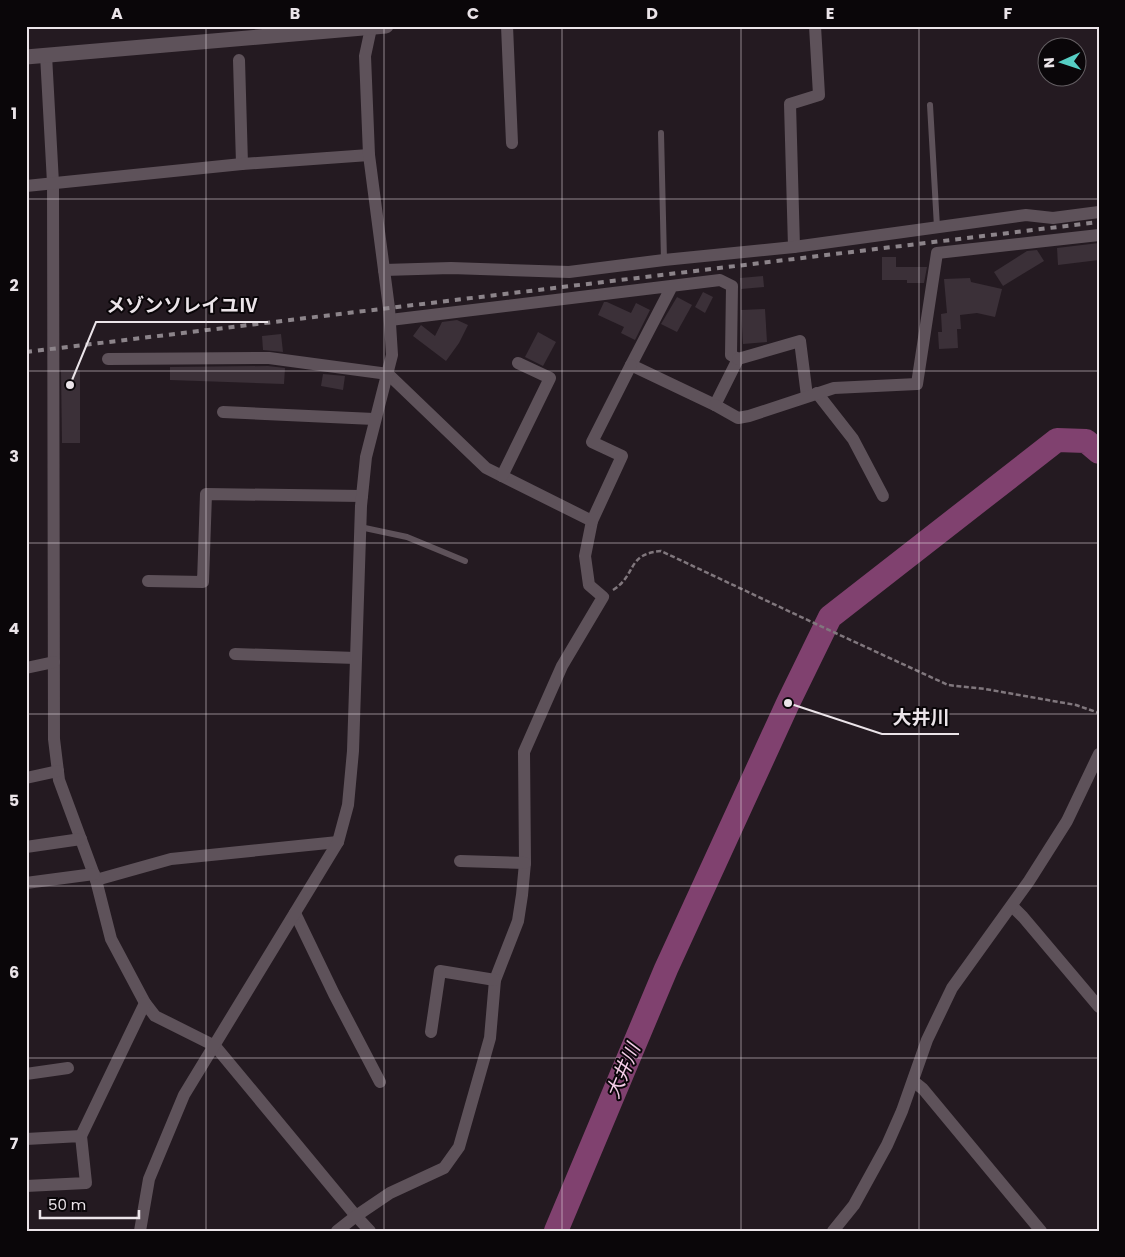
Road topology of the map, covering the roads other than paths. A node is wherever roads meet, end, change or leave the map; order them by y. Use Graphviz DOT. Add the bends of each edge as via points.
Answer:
graph roads {
  1 [pos="507,26"];
  2 [pos="815,26"];
  3 [pos="376,27"];
  4 [pos="46,55"];
  5 [pos="26,57"];
  6 [pos="239,60"];
  7 [pos="930,105"];
  8 [pos="661,133"];
  9 [pos="512,143"];
  10 [pos="369,155"];
  11 [pos="242,164"];
  12 [pos="53,183"];
  13 [pos="26,186"];
  14 [pos="1099,212"];
  15 [pos="937,226"];
  16 [pos="1099,235"];
  17 [pos="794,247"];
  18 [pos="664,260"];
  19 [pos="384,270"];
  20 [pos="672,286"];
  21 [pos="390,320"];
  22 [pos="738,359"];
  23 [pos="108,360"];
  24 [pos="518,363"];
  25 [pos="631,364"];
  26 [pos="388,374"];
  27 [pos="812,394"];
  28 [pos="715,405"];
  29 [pos="223,412"];
  30 [pos="374,420"];
  31 [pos="502,476"];
  32 [pos="362,496"];
  33 [pos="883,496"];
  34 [pos="592,521"];
  35 [pos="360,527"];
  36 [pos="465,561"];
  37 [pos="148,581"];
  38 [pos="235,654"];
  39 [pos="356,658"];
  40 [pos="54,662"];
  41 [pos="26,668"];
  42 [pos="1099,754"];
  43 [pos="58,771"];
  44 [pos="26,778"];
  45 [pos="81,839"];
  46 [pos="338,842"];
  47 [pos="26,847"];
  48 [pos="460,861"];
  49 [pos="525,863"];
  50 [pos="95,877"];
  51 [pos="26,883"];
  52 [pos="1012,906"];
  53 [pos="295,913"];
  54 [pos="494,980"];
  55 [pos="145,1003"];
  56 [pos="1099,1007"];
  57 [pos="431,1032"];
  58 [pos="216,1046"];
  59 [pos="68,1068"];
  60 [pos="26,1074"];
  61 [pos="913,1080"];
  62 [pos="380,1082"];
  63 [pos="81,1136"];
  64 [pos="26,1138"];
  65 [pos="26,1186"];
  66 [pos="356,1216"];
  67 [pos="140,1231"];
  68 [pos="337,1231"];
  69 [pos="370,1231"];
  70 [pos="833,1231"];
  71 [pos="1041,1231"];
  1 -- 9 [label="street"];
  2 -- 17 [label="street" via="819,95 790,104"];
  3 -- 4 [label="street"];
  3 -- 10 [label="street" via="365,56"];
  4 -- 5 [label="street"];
  4 -- 12 [label="street"];
  6 -- 11 [label="street"];
  7 -- 15 [label="lane"];
  8 -- 18 [label="lane"];
  10 -- 11 [label="street"];
  10 -- 19 [label="street"];
  11 -- 12 [label="street"];
  12 -- 13 [label="street"];
  12 -- 40 [label="street"];
  14 -- 15 [label="street" via="1053,218 1026,215"];
  15 -- 17 [label="street"];
  16 -- 27 [label="street" via="937,253 917,384 834,388"];
  17 -- 18 [label="street"];
  18 -- 19 [label="street" via="569,272 451,268"];
  19 -- 21 [label="street"];
  20 -- 21 [label="street"];
  20 -- 22 [label="street" via="720,280 732,286 731,355"];
  20 -- 25 [label="street"];
  21 -- 26 [label="street" via="392,355"];
  22 -- 27 [label="street" via="800,342"];
  22 -- 28 [label="street"];
  23 -- 26 [label="street" via="269,358"];
  24 -- 31 [label="street" via="550,378"];
  25 -- 28 [label="street"];
  25 -- 34 [label="street" via="592,442 622,456"];
  26 -- 30 [label="street"];
  26 -- 31 [label="street" via="486,468"];
  27 -- 28 [label="street" via="738,418"];
  27 -- 33 [label="street" via="853,438"];
  29 -- 30 [label="street"];
  30 -- 32 [label="street"];
  31 -- 34 [label="street"];
  32 -- 35 [label="street"];
  32 -- 37 [label="street" via="206,494 203,582"];
  34 -- 49 [label="street" via="585,556 589,585 603,597 562,666 524,752"];
  35 -- 36 [label="lane" via="407,537"];
  35 -- 39 [label="street"];
  38 -- 39 [label="street"];
  39 -- 46 [label="street" via="354,751 348,805"];
  40 -- 41 [label="street"];
  40 -- 43 [label="street" via="54,740"];
  42 -- 52 [label="street" via="1067,821"];
  43 -- 44 [label="street"];
  43 -- 45 [label="street"];
  45 -- 47 [label="street"];
  45 -- 50 [label="street"];
  46 -- 50 [label="street" via="170,859"];
  46 -- 53 [label="street"];
  48 -- 49 [label="street"];
  49 -- 54 [label="street" via="518,921"];
  50 -- 51 [label="street"];
  50 -- 55 [label="street" via="111,938"];
  52 -- 56 [label="street"];
  52 -- 61 [label="street" via="952,988 927,1040"];
  53 -- 58 [label="street"];
  53 -- 62 [label="street"];
  54 -- 57 [label="street" via="440,970"];
  54 -- 66 [label="street" via="490,1038 459,1147 444,1168 390,1193"];
  55 -- 58 [label="street" via="155,1016"];
  55 -- 63 [label="street"];
  58 -- 66 [label="street"];
  58 -- 67 [label="street" via="184,1095 149,1178"];
  59 -- 60 [label="street"];
  61 -- 70 [label="street" via="870,1179"];
  61 -- 71 [label="street"];
  63 -- 64 [label="street"];
  63 -- 65 [label="street" via="86,1183"];
  66 -- 68 [label="street"];
  66 -- 69 [label="street"];
}
